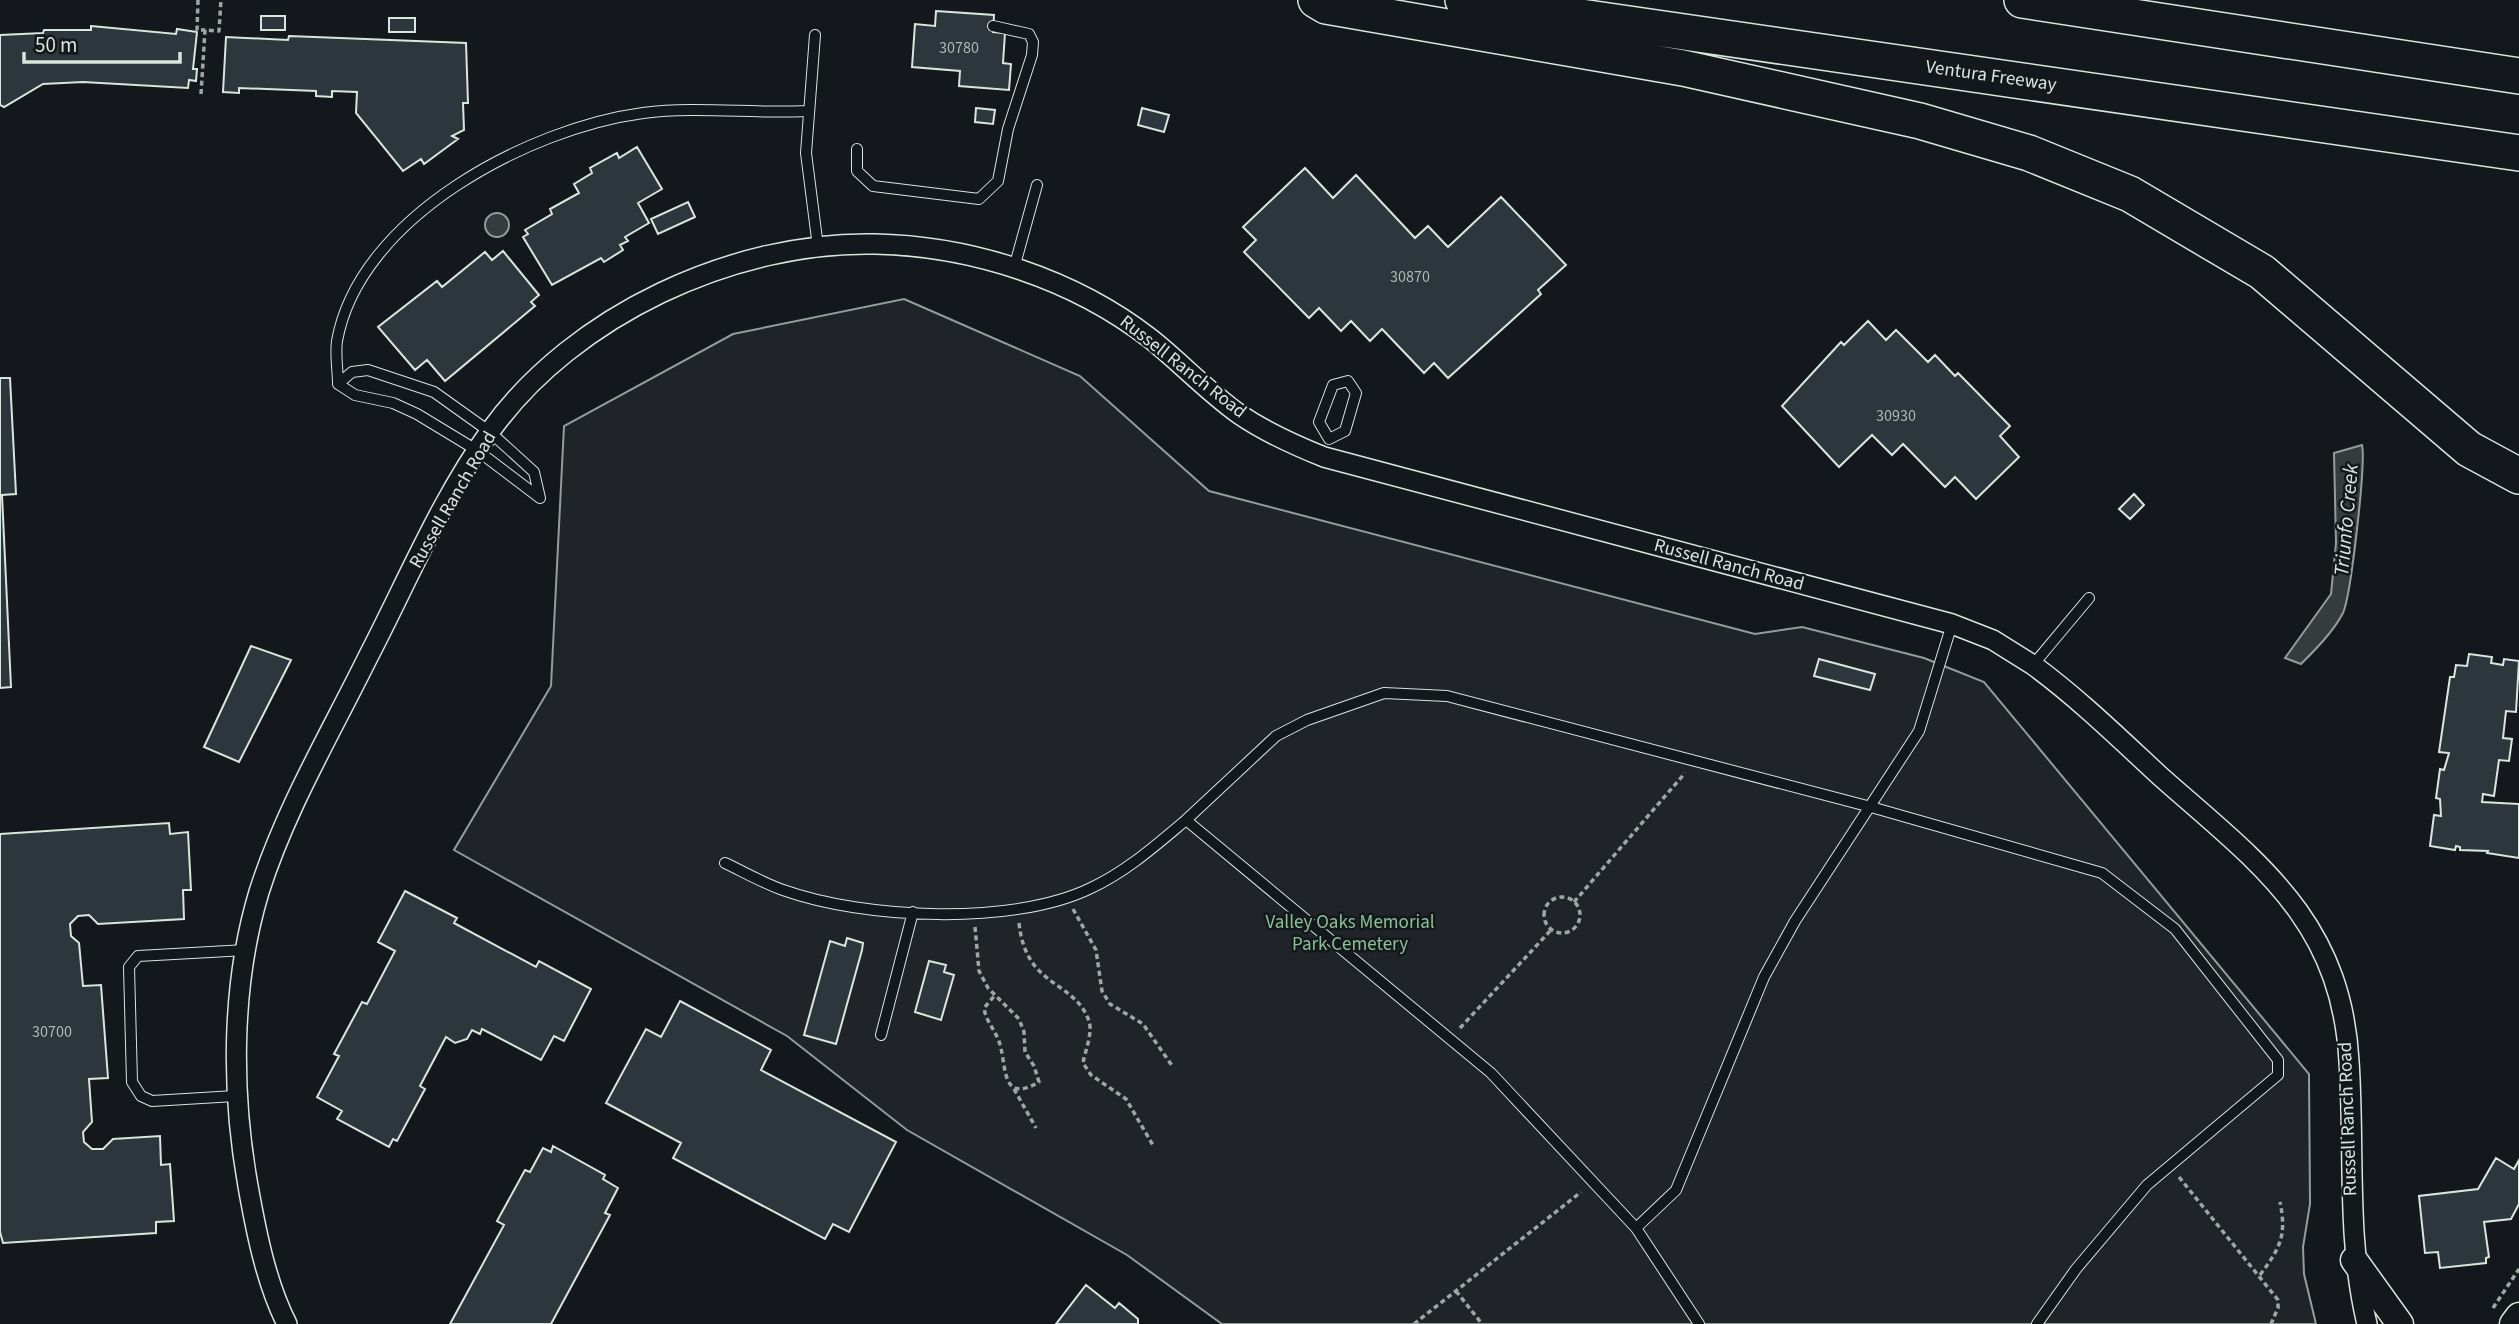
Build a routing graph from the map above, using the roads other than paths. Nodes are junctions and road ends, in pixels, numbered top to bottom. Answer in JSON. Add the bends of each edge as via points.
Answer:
{"nodes":[{"id":1,"x":1316,"y":0,"type":"edge"},
{"id":2,"x":1463,"y":0,"type":"edge"},
{"id":3,"x":2022,"y":0,"type":"edge"},
{"id":4,"x":993,"y":26,"type":"dead end"},
{"id":5,"x":815,"y":35,"type":"dead end"},
{"id":6,"x":2519,"y":76,"type":"edge"},
{"id":7,"x":807,"y":111,"type":"junction"},
{"id":8,"x":857,"y":149,"type":"dead end"},
{"id":9,"x":2519,"y":153,"type":"edge"},
{"id":10,"x":1037,"y":185,"type":"dead end"},
{"id":11,"x":818,"y":247,"type":"junction"},
{"id":12,"x":1014,"y":268,"type":"junction"},
{"id":13,"x":338,"y":384,"type":"junction"},
{"id":14,"x":490,"y":432,"type":"junction"},
{"id":15,"x":1326,"y":448,"type":"junction"},
{"id":16,"x":478,"y":451,"type":"junction"},
{"id":17,"x":2519,"y":475,"type":"edge"},
{"id":18,"x":2089,"y":598,"type":"dead end"},
{"id":19,"x":1952,"y":624,"type":"junction"},
{"id":20,"x":2033,"y":665,"type":"junction"},
{"id":21,"x":1871,"y":807,"type":"junction"},
{"id":22,"x":1186,"y":820,"type":"junction"},
{"id":23,"x":725,"y":863,"type":"dead end"},
{"id":24,"x":913,"y":912,"type":"junction"},
{"id":25,"x":247,"y":950,"type":"junction"},
{"id":26,"x":881,"y":1035,"type":"dead end"},
{"id":27,"x":235,"y":1096,"type":"junction"},
{"id":28,"x":1636,"y":1228,"type":"junction"},
{"id":29,"x":2354,"y":1260,"type":"junction"},
{"id":30,"x":2519,"y":1316,"type":"edge"},
{"id":31,"x":2501,"y":1320,"type":"edge"},
{"id":32,"x":287,"y":1324,"type":"edge"},
{"id":33,"x":1699,"y":1324,"type":"edge"},
{"id":34,"x":2038,"y":1324,"type":"edge"},
{"id":35,"x":2367,"y":1324,"type":"edge"},
{"id":36,"x":2400,"y":1324,"type":"edge"}],
"edges":[{"from":1,"to":17,"type":"highway","via":[[1326,6],[1683,68],[1920,121],[2029,153],[2130,194],[2262,272],[2469,449]]},
{"from":2,"to":9,"type":"highway","name":"Ventura Freeway"},
{"from":3,"to":6,"type":"highway"},
{"from":4,"to":8,"type":"lane","via":[[1029,34],[1032,55],[1008,130],[998,181],[979,199],[873,186],[857,171]]},
{"from":5,"to":7,"type":"lane"},
{"from":7,"to":11,"type":"lane","via":[[806,153]]},
{"from":7,"to":13,"type":"lane","via":[[702,108],[641,113],[548,137],[467,180],[417,214],[365,274],[337,342]]},
{"from":10,"to":12,"type":"lane"},
{"from":11,"to":12,"type":"street","name":"Russell Ranch Road","via":[[875,244],[922,248]]},
{"from":11,"to":14,"type":"street","name":"Russell Ranch Road","via":[[722,269],[627,310],[537,380]]},
{"from":12,"to":15,"type":"street","name":"Russell Ranch Road","via":[[1111,310],[1238,413],[1281,439]]},
{"from":13,"to":14,"type":"lane","via":[[352,372],[368,370],[412,383]]},
{"from":13,"to":16,"type":"lane","via":[[355,395],[393,402]]},
{"from":14,"to":16,"type":"street","name":"Russell Ranch Road"},
{"from":14,"to":16,"type":"lane","via":[[534,472],[540,498]]},
{"from":15,"to":15,"type":"lane","via":[[1320,422],[1333,385],[1349,379],[1356,393],[1345,430]]},
{"from":15,"to":19,"type":"street","name":"Russell Ranch Road"},
{"from":16,"to":25,"type":"street","name":"Russell Ranch Road","via":[[285,822],[258,894]]},
{"from":18,"to":20,"type":"lane"},
{"from":19,"to":20,"type":"street","name":"Russell Ranch Road","via":[[1993,640]]},
{"from":19,"to":21,"type":"lane","via":[[1919,731]]},
{"from":20,"to":29,"type":"street","name":"Russell Ranch Road","via":[[2260,864],[2302,913],[2336,991],[2349,1059]]},
{"from":21,"to":22,"type":"lane","via":[[1447,696],[1384,693],[1342,705],[1276,736]]},
{"from":21,"to":28,"type":"lane","via":[[1795,920],[1764,977],[1676,1190]]},
{"from":21,"to":34,"type":"lane","via":[[2102,873],[2175,929],[2278,1060],[2278,1075],[2147,1185],[2076,1269]]},
{"from":22,"to":24,"type":"lane","via":[[1130,867],[1068,898],[974,914]]},
{"from":22,"to":28,"type":"lane","via":[[1491,1073]]},
{"from":23,"to":24,"type":"lane","via":[[784,890],[861,907]]},
{"from":24,"to":26,"type":"lane"},
{"from":25,"to":27,"type":"street","name":"Russell Ranch Road"},
{"from":25,"to":27,"type":"lane","via":[[138,956],[129,967],[132,1082],[141,1096],[152,1101]]},
{"from":27,"to":32,"type":"street","name":"Russell Ranch Road","via":[[255,1226]]},
{"from":28,"to":33,"type":"lane"},
{"from":29,"to":35,"type":"street","name":"Russell Ranch Road"},
{"from":29,"to":36,"type":"main road"},
{"from":30,"to":31,"type":"main road"}]}
